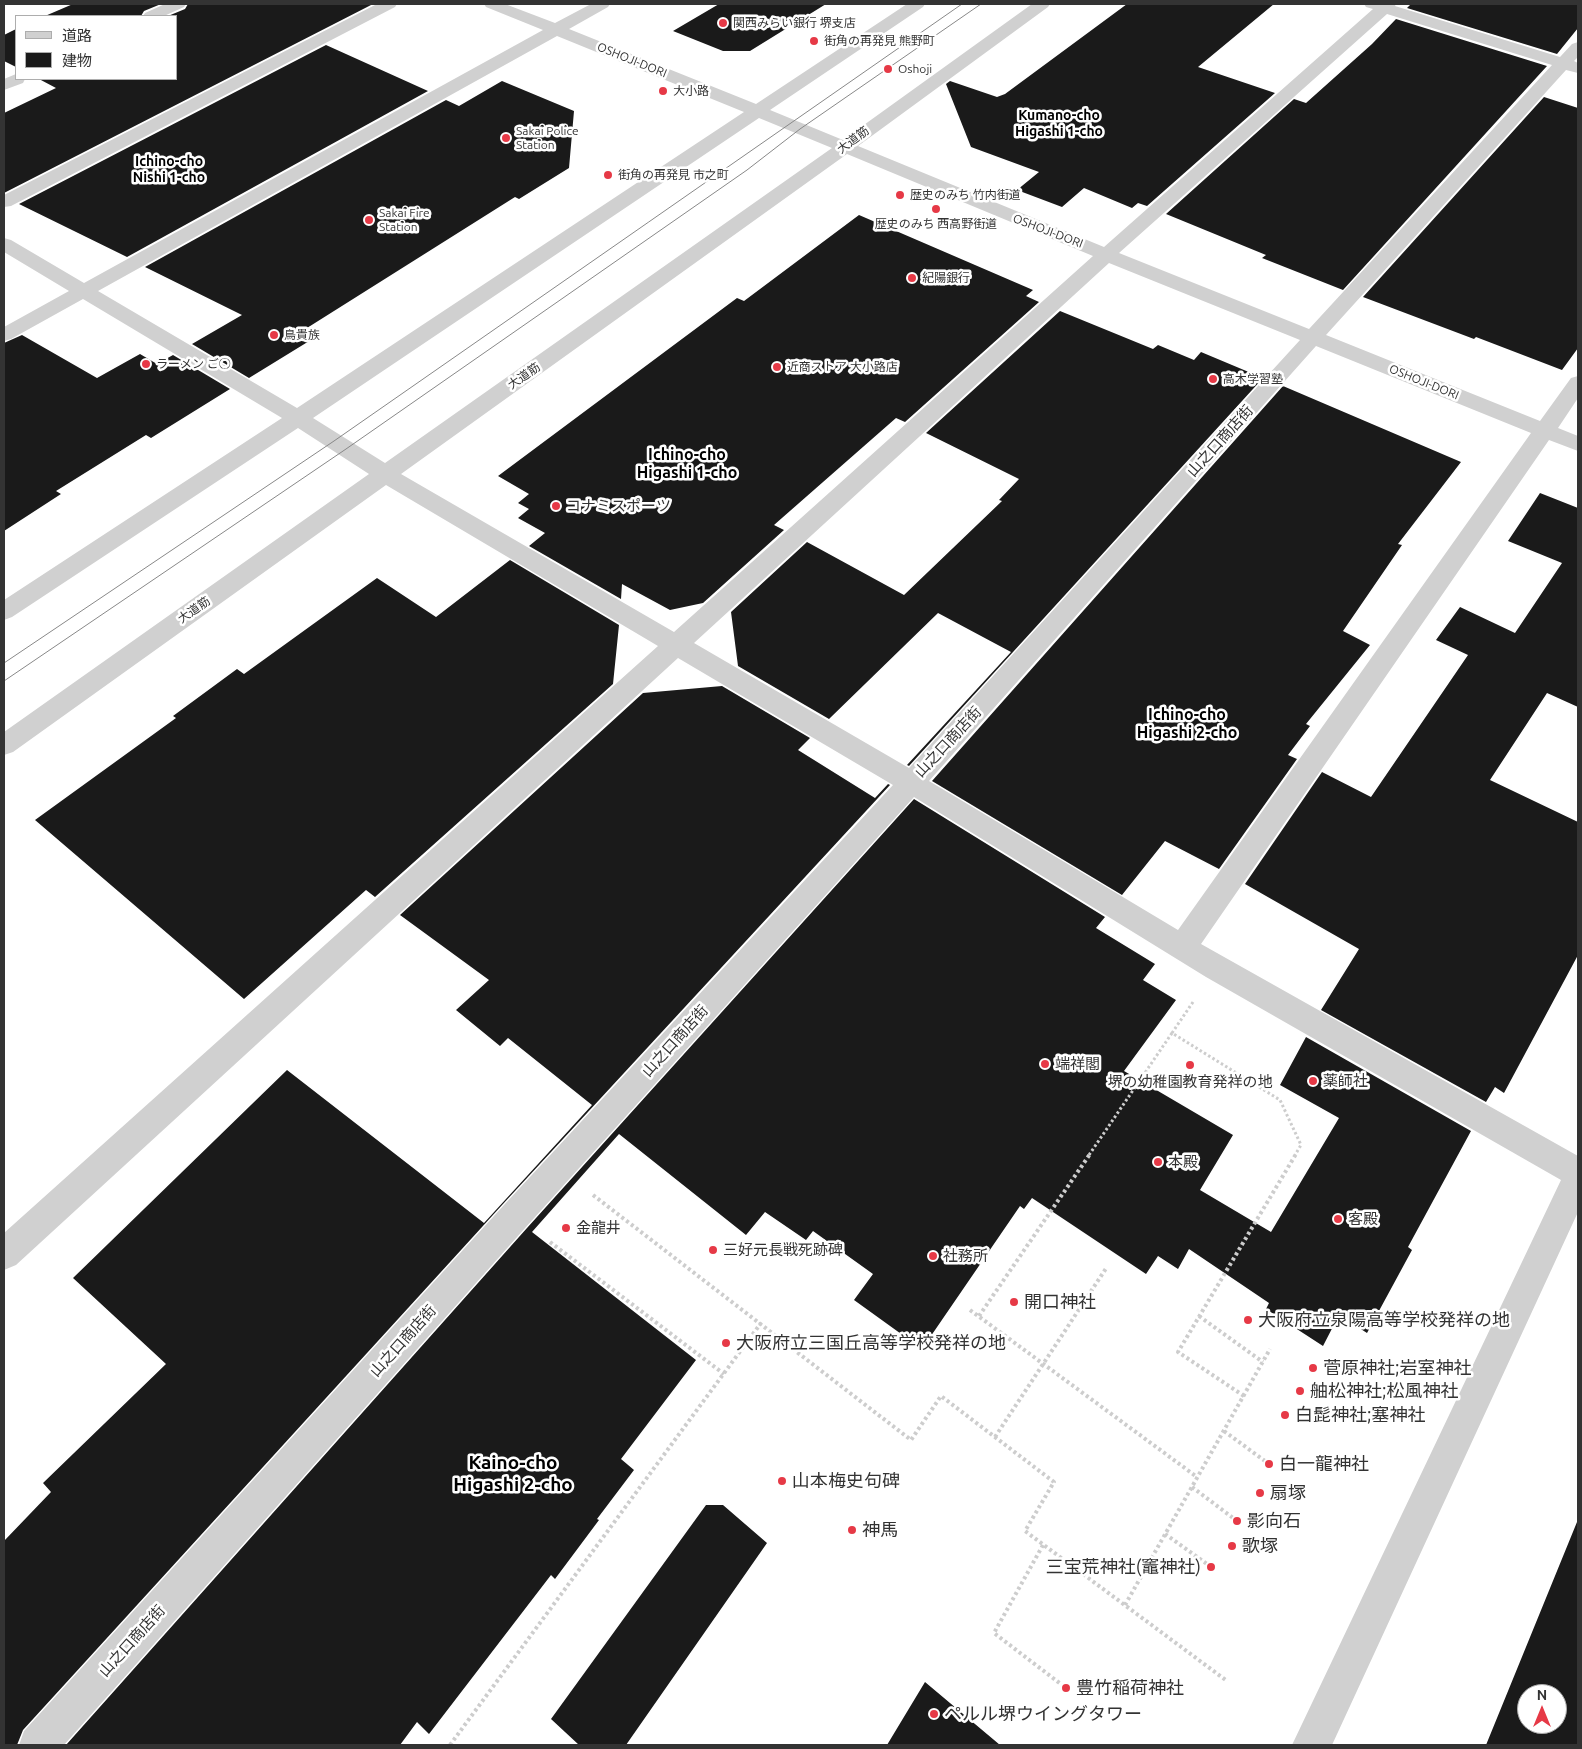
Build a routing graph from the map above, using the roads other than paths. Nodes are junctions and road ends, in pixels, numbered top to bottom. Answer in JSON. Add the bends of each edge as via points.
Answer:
{"nodes":[{"id":1,"x":178,"y":4,"type":"edge"},
{"id":2,"x":389,"y":4,"type":"edge"},
{"id":3,"x":492,"y":4,"type":"edge"},
{"id":4,"x":602,"y":4,"type":"edge"},
{"id":5,"x":917,"y":4,"type":"edge"},
{"id":6,"x":1042,"y":4,"type":"edge"},
{"id":7,"x":1381,"y":5,"type":"edge"},
{"id":8,"x":153,"y":15,"type":"edge"},
{"id":9,"x":555,"y":30,"type":"junction"},
{"id":10,"x":1578,"y":47,"type":"edge"},
{"id":11,"x":1571,"y":66,"type":"edge"},
{"id":12,"x":758,"y":111,"type":"junction"},
{"id":13,"x":844,"y":148,"type":"junction"},
{"id":14,"x":4,"y":202,"type":"edge"},
{"id":15,"x":4,"y":244,"type":"edge"},
{"id":16,"x":1106,"y":254,"type":"junction"},
{"id":17,"x":84,"y":290,"type":"junction"},
{"id":18,"x":4,"y":335,"type":"edge"},
{"id":19,"x":1313,"y":337,"type":"junction"},
{"id":20,"x":1578,"y":383,"type":"edge"},
{"id":21,"x":298,"y":418,"type":"junction"},
{"id":22,"x":1545,"y":430,"type":"junction"},
{"id":23,"x":1578,"y":444,"type":"edge"},
{"id":24,"x":385,"y":474,"type":"junction"},
{"id":25,"x":4,"y":611,"type":"edge"},
{"id":26,"x":676,"y":645,"type":"junction"},
{"id":27,"x":4,"y":745,"type":"edge"},
{"id":28,"x":910,"y":782,"type":"junction"},
{"id":29,"x":1182,"y":948,"type":"junction"},
{"id":30,"x":1578,"y":1173,"type":"edge"},
{"id":31,"x":1578,"y":1178,"type":"edge"},
{"id":32,"x":4,"y":1254,"type":"edge"},
{"id":33,"x":38,"y":1745,"type":"edge"},
{"id":34,"x":1312,"y":1745,"type":"edge"}],
"edges":[{"from":1,"to":8,"type":"street"},
{"from":2,"to":14,"type":"street"},
{"from":3,"to":9,"type":"street","name":"OSHOJI-DORI"},
{"from":4,"to":9,"type":"street"},
{"from":5,"to":12,"type":"street"},
{"from":6,"to":13,"type":"street","name":"大道筋"},
{"from":7,"to":11,"type":"street"},
{"from":7,"to":16,"type":"street"},
{"from":9,"to":12,"type":"street","name":"OSHOJI-DORI"},
{"from":9,"to":17,"type":"street"},
{"from":10,"to":11,"type":"street","name":"山之口商店街"},
{"from":11,"to":19,"type":"street","name":"山之口商店街"},
{"from":12,"to":13,"type":"street","name":"OSHOJI-DORI"},
{"from":12,"to":21,"type":"street"},
{"from":13,"to":16,"type":"street","name":"OSHOJI-DORI"},
{"from":13,"to":24,"type":"street","name":"大道筋"},
{"from":15,"to":17,"type":"street"},
{"from":16,"to":19,"type":"street","name":"OSHOJI-DORI"},
{"from":16,"to":26,"type":"street"},
{"from":17,"to":18,"type":"street"},
{"from":17,"to":21,"type":"street"},
{"from":19,"to":22,"type":"street","name":"OSHOJI-DORI"},
{"from":19,"to":28,"type":"street","name":"山之口商店街","via":[[938,755]]},
{"from":20,"to":22,"type":"street"},
{"from":21,"to":24,"type":"street"},
{"from":21,"to":25,"type":"street"},
{"from":22,"to":23,"type":"street","name":"OSHOJI-DORI"},
{"from":22,"to":29,"type":"street"},
{"from":24,"to":26,"type":"street"},
{"from":24,"to":27,"type":"street","name":"大道筋"},
{"from":26,"to":28,"type":"street"},
{"from":26,"to":32,"type":"street"},
{"from":28,"to":29,"type":"street"},
{"from":28,"to":33,"type":"street","name":"山之口商店街"},
{"from":29,"to":30,"type":"street"},
{"from":31,"to":34,"type":"street"}]}
